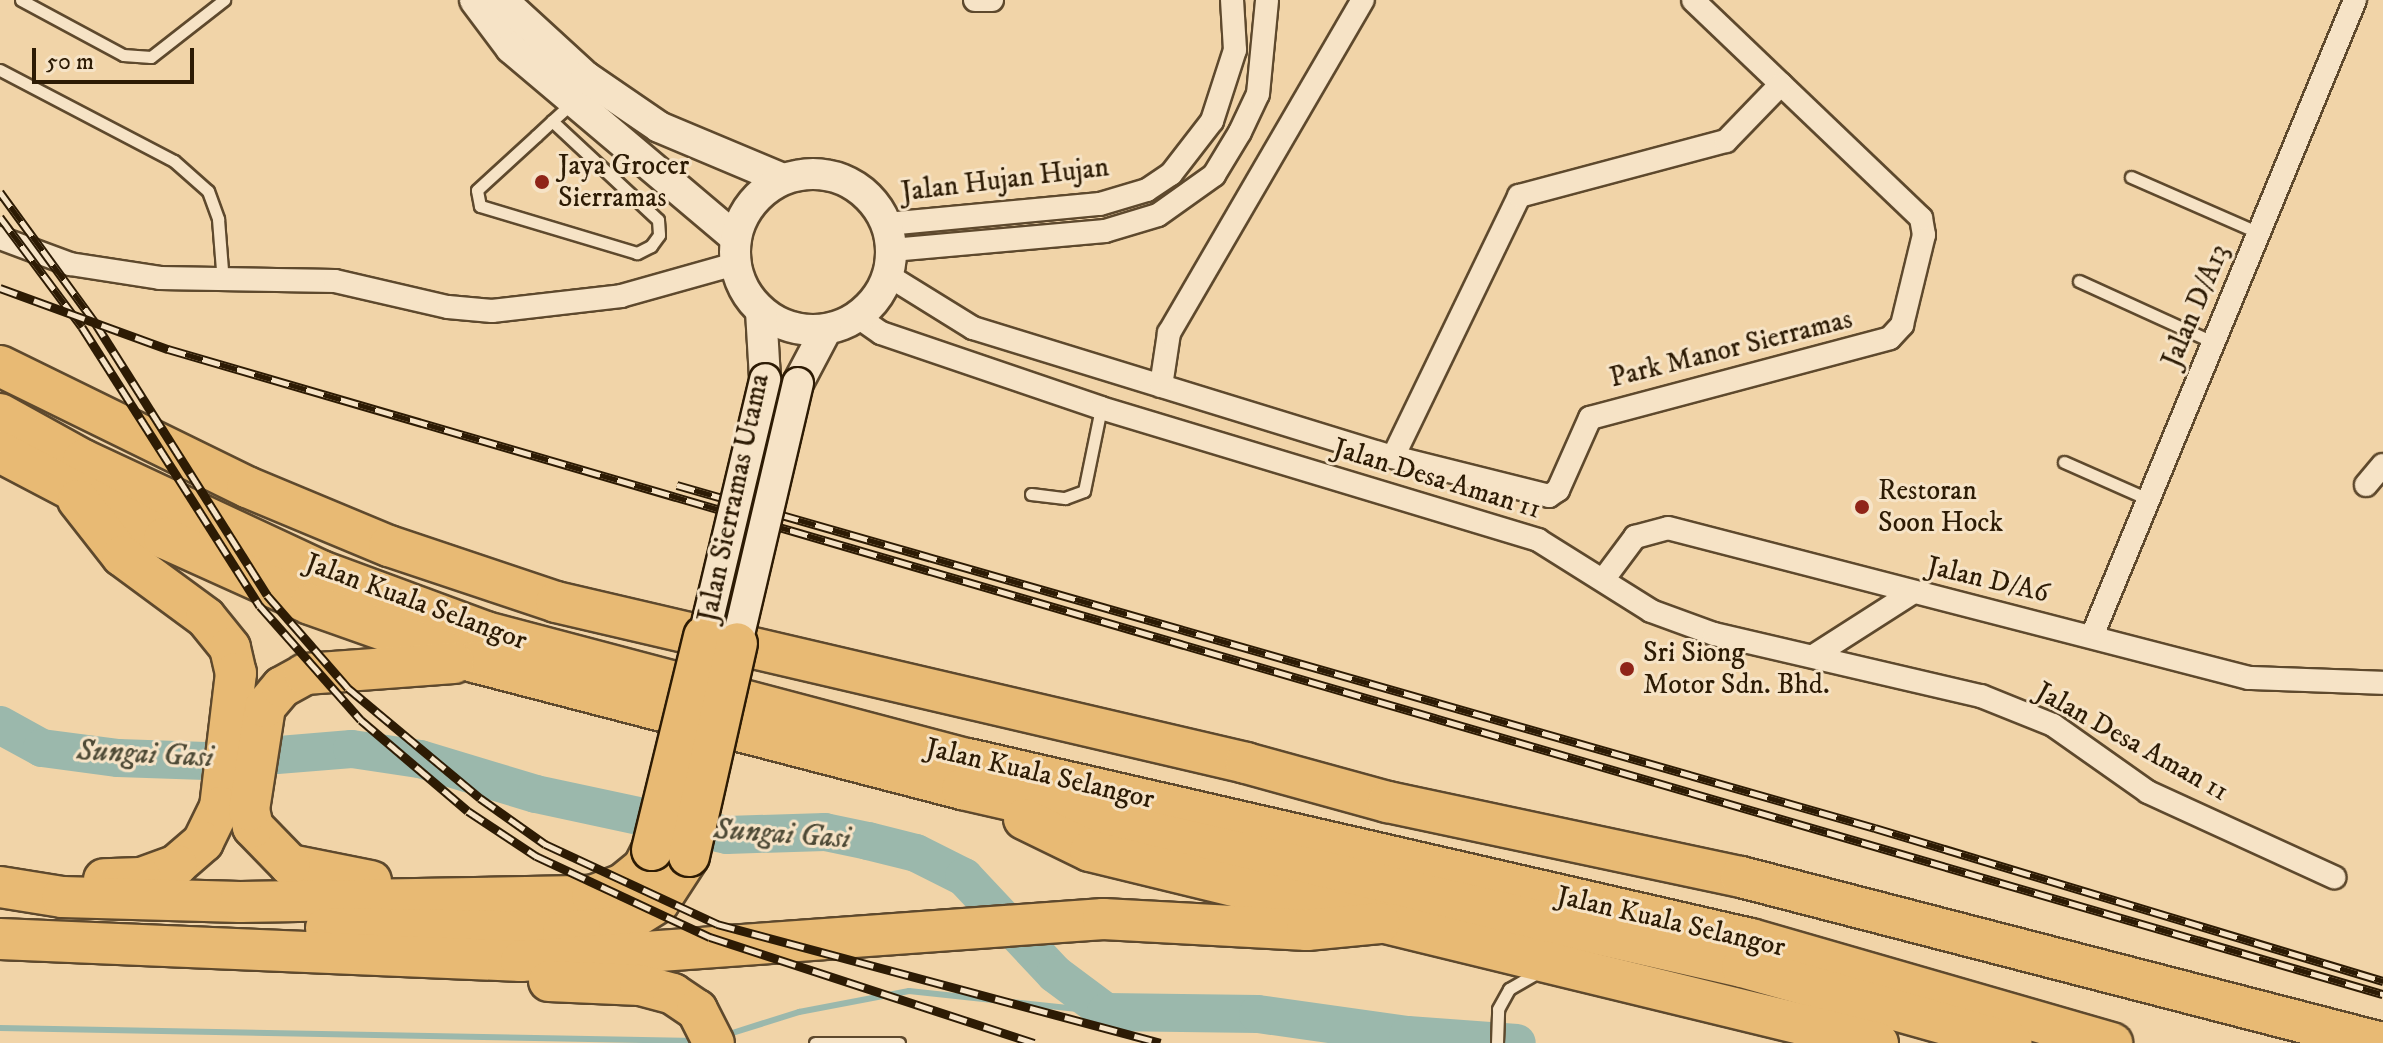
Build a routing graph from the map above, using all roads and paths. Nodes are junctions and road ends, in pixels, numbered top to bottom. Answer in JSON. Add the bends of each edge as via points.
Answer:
{"nodes":[{"id":1,"x":21,"y":0,"type":"edge"},
{"id":2,"x":224,"y":0,"type":"edge"},
{"id":3,"x":475,"y":0,"type":"edge"},
{"id":4,"x":502,"y":0,"type":"edge"},
{"id":5,"x":975,"y":0,"type":"edge"},
{"id":6,"x":992,"y":0,"type":"edge"},
{"id":7,"x":1232,"y":0,"type":"edge"},
{"id":8,"x":1267,"y":0,"type":"edge"},
{"id":9,"x":1363,"y":0,"type":"edge"},
{"id":10,"x":1693,"y":0,"type":"edge"},
{"id":11,"x":2355,"y":0,"type":"edge"},
{"id":12,"x":0,"y":70,"type":"edge"},
{"id":13,"x":1781,"y":84,"type":"junction"},
{"id":14,"x":563,"y":111,"type":"junction"},
{"id":15,"x":2131,"y":177,"type":"dead end"},
{"id":16,"x":783,"y":179,"type":"junction"},
{"id":17,"x":2259,"y":233,"type":"junction"},
{"id":18,"x":0,"y":238,"type":"edge"},
{"id":19,"x":889,"y":250,"type":"junction"},
{"id":20,"x":735,"y":251,"type":"junction"},
{"id":21,"x":2079,"y":281,"type":"dead end"},
{"id":22,"x":223,"y":282,"type":"junction"},
{"id":23,"x":761,"y":311,"type":"junction"},
{"id":24,"x":858,"y":317,"type":"junction"},
{"id":25,"x":826,"y":330,"type":"junction"},
{"id":26,"x":2213,"y":342,"type":"junction"},
{"id":27,"x":0,"y":366,"type":"edge"},
{"id":28,"x":1161,"y":386,"type":"junction"},
{"id":29,"x":1101,"y":408,"type":"junction"},
{"id":30,"x":0,"y":414,"type":"edge"},
{"id":31,"x":0,"y":452,"type":"edge"},
{"id":32,"x":1393,"y":457,"type":"junction"},
{"id":33,"x":2064,"y":462,"type":"dead end"},
{"id":34,"x":2383,"y":465,"type":"edge"},
{"id":35,"x":2366,"y":485,"type":"dead end"},
{"id":36,"x":69,"y":489,"type":"junction"},
{"id":37,"x":1031,"y":494,"type":"dead end"},
{"id":38,"x":2148,"y":499,"type":"junction"},
{"id":39,"x":1603,"y":580,"type":"junction"},
{"id":40,"x":1912,"y":593,"type":"junction"},
{"id":41,"x":2092,"y":636,"type":"junction"},
{"id":42,"x":720,"y":640,"type":"junction"},
{"id":43,"x":1815,"y":655,"type":"junction"},
{"id":44,"x":474,"y":662,"type":"junction"},
{"id":45,"x":2383,"y":683,"type":"edge"},
{"id":46,"x":251,"y":704,"type":"junction"},
{"id":47,"x":962,"y":789,"type":"junction"},
{"id":48,"x":234,"y":808,"type":"junction"},
{"id":49,"x":670,"y":853,"type":"junction"},
{"id":50,"x":2334,"y":877,"type":"dead end"},
{"id":51,"x":0,"y":884,"type":"edge"},
{"id":52,"x":477,"y":896,"type":"junction"},
{"id":53,"x":0,"y":922,"type":"edge"},
{"id":54,"x":1380,"y":923,"type":"junction"},
{"id":55,"x":0,"y":939,"type":"edge"},
{"id":56,"x":1751,"y":939,"type":"junction"},
{"id":57,"x":357,"y":956,"type":"junction"},
{"id":58,"x":1574,"y":969,"type":"junction"},
{"id":59,"x":706,"y":1027,"type":"edge"},
{"id":60,"x":815,"y":1043,"type":"edge"},
{"id":61,"x":899,"y":1043,"type":"edge"},
{"id":62,"x":1497,"y":1043,"type":"edge"},
{"id":63,"x":1878,"y":1043,"type":"edge"},
{"id":64,"x":2012,"y":1043,"type":"edge"},
{"id":65,"x":2112,"y":1043,"type":"edge"},
{"id":66,"x":2296,"y":1043,"type":"edge"},
{"id":67,"x":2382,"y":1043,"type":"edge"}],
"edges":[{"from":1,"to":2,"type":"lane","via":[[123,55],[151,57]]},
{"from":3,"to":14,"type":"street"},
{"from":4,"to":16,"type":"street","via":[[586,77],[659,127],[722,158]]},
{"from":5,"to":6,"type":"street"},
{"from":7,"to":19,"type":"street","name":"Jalan Hujan Hujan","via":[[1235,50],[1212,121],[1171,174],[1147,190],[1100,204]]},
{"from":8,"to":19,"type":"street","name":"Jalan Hujan Hujan","via":[[1258,94],[1214,175],[1169,208],[1105,231]]},
{"from":9,"to":28,"type":"street","via":[[1169,333]]},
{"from":10,"to":13,"type":"street","name":"Park Manor Sierramas"},
{"from":11,"to":17,"type":"street","name":"Jalan D/A13"},
{"from":12,"to":22,"type":"lane","via":[[174,161],[208,191],[218,219]]},
{"from":13,"to":32,"type":"street","via":[[1726,141],[1519,196]]},
{"from":13,"to":32,"type":"street","name":"Park Manor Sierramas","via":[[1921,218],[1924,235],[1897,333],[1590,418],[1558,490],[1549,496]]},
{"from":14,"to":14,"type":"lane","via":[[658,220],[659,235],[651,246],[637,253],[480,206],[477,190]]},
{"from":14,"to":20,"type":"street"},
{"from":15,"to":17,"type":"lane"},
{"from":16,"to":19,"type":"street","via":[[833,176],[856,186]]},
{"from":16,"to":20,"type":"street","via":[[744,213]]},
{"from":17,"to":26,"type":"street","name":"Jalan D/A13"},
{"from":18,"to":22,"type":"street","via":[[70,264]]},
{"from":19,"to":24,"type":"street","via":[[877,299]]},
{"from":19,"to":28,"type":"street","name":"Park Manor Sierramas","via":[[973,328]]},
{"from":20,"to":22,"type":"street","via":[[621,296],[492,311],[448,307],[335,281]]},
{"from":20,"to":23,"type":"street","via":[[744,290]]},
{"from":21,"to":26,"type":"lane"},
{"from":23,"to":25,"type":"street","via":[[780,324]]},
{"from":23,"to":42,"type":"street","name":"Jalan Sierramas Utama","bridge":true,"via":[[765,379]]},
{"from":24,"to":25,"type":"street"},
{"from":24,"to":29,"type":"street","name":"Jalan Desa Aman 11","via":[[881,333]]},
{"from":25,"to":42,"type":"street","name":"Jalan Sierramas Utama","bridge":true,"via":[[798,383]]},
{"from":26,"to":38,"type":"street","name":"Jalan D/A13"},
{"from":27,"to":42,"type":"highway","via":[[247,487],[389,546],[556,602]]},
{"from":28,"to":32,"type":"street","name":"Park Manor Sierramas"},
{"from":29,"to":37,"type":"lane","via":[[1084,491],[1065,498]]},
{"from":29,"to":39,"type":"street","name":"Jalan Desa Aman 11","via":[[1538,540]]},
{"from":30,"to":56,"type":"highway","name":"Jalan Kuala Selangor","via":[[83,460],[307,565],[486,632],[968,759]]},
{"from":31,"to":36,"type":"highway","name":"Jalan Kuala Selangor"},
{"from":33,"to":38,"type":"lane"},
{"from":34,"to":35,"type":"street"},
{"from":36,"to":44,"type":"highway","name":"Jalan Kuala Selangor","via":[[310,604]]},
{"from":36,"to":46,"type":"highway","via":[[122,556],[206,618],[230,648]]},
{"from":38,"to":41,"type":"street","name":"Jalan D/A13"},
{"from":39,"to":40,"type":"street","name":"Jalan D/A6","via":[[1635,537],[1668,528]]},
{"from":39,"to":43,"type":"street","name":"Jalan Desa Aman 11","via":[[1651,611],[1689,625]]},
{"from":40,"to":41,"type":"street","name":"Jalan D/A6"},
{"from":40,"to":43,"type":"street"},
{"from":41,"to":45,"type":"street","name":"Jalan D/A6","via":[[2249,678]]},
{"from":42,"to":49,"type":"highway","bridge":true},
{"from":42,"to":67,"type":"highway","via":[[1246,763],[1388,802],[1741,877]]},
{"from":43,"to":50,"type":"street","name":"Jalan Desa Aman 11","via":[[1981,696],[2053,725],[2148,792]]},
{"from":44,"to":46,"type":"highway","via":[[333,668]]},
{"from":44,"to":47,"type":"highway","name":"Jalan Kuala Selangor"},
{"from":46,"to":48,"type":"highway"},
{"from":47,"to":54,"type":"highway","via":[[1090,851]]},
{"from":47,"to":64,"type":"highway","name":"Jalan Kuala Selangor","via":[[1742,967]]},
{"from":48,"to":51,"type":"highway","via":[[177,865],[141,878]]},
{"from":48,"to":52,"type":"highway","via":[[290,865]]},
{"from":49,"to":52,"type":"highway","via":[[623,884],[592,896]]},
{"from":49,"to":53,"type":"highway","via":[[659,902],[619,927],[563,932]]},
{"from":51,"to":52,"type":"highway","via":[[62,897],[240,902]]},
{"from":54,"to":57,"type":"highway","via":[[1307,930],[1103,919],[521,961]]},
{"from":54,"to":58,"type":"highway"},
{"from":55,"to":57,"type":"highway"},
{"from":56,"to":65,"type":"highway","name":"Jalan Kuala Selangor"},
{"from":56,"to":66,"type":"highway","via":[[1809,924],[1894,933]]},
{"from":57,"to":59,"type":"highway","via":[[437,978],[640,985],[673,994]]},
{"from":58,"to":62,"type":"lane","via":[[1526,976],[1509,989],[1498,1009]]},
{"from":58,"to":63,"type":"highway"},
{"from":60,"to":61,"type":"lane"}]}
